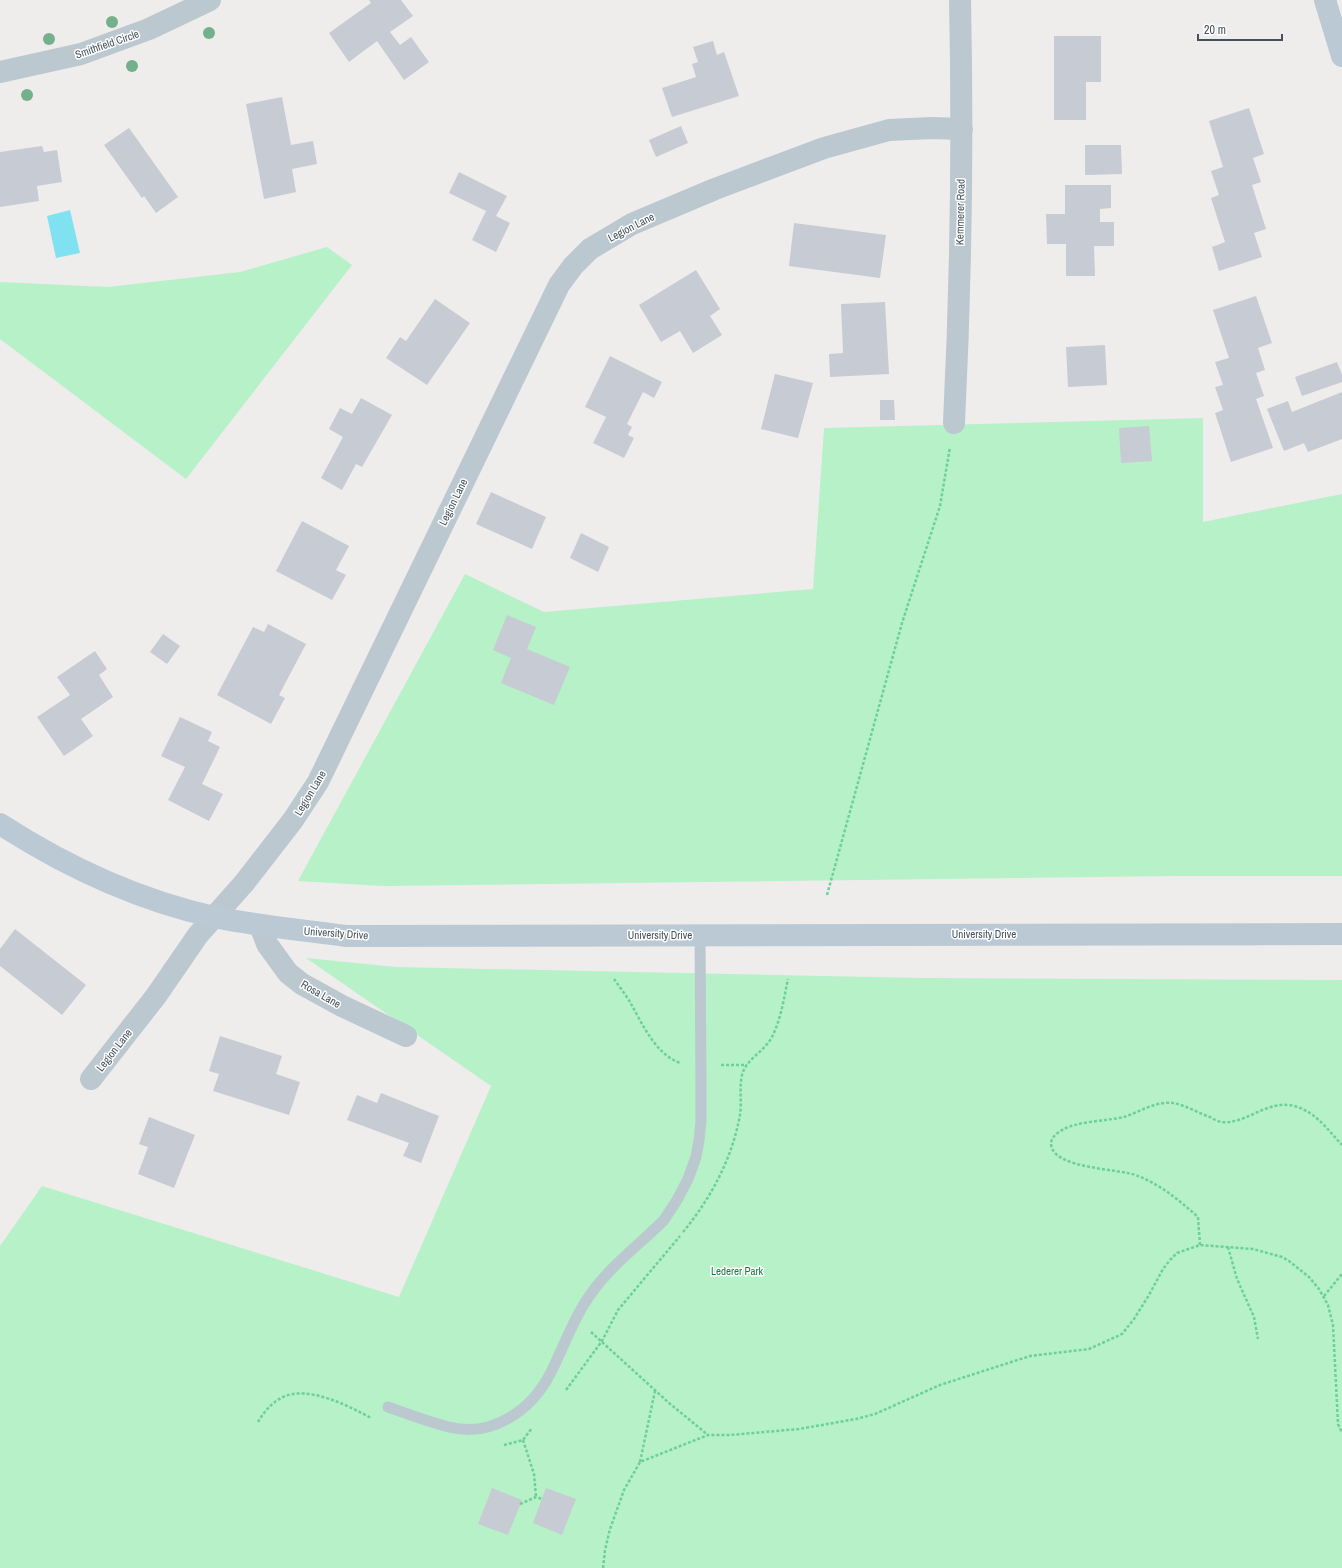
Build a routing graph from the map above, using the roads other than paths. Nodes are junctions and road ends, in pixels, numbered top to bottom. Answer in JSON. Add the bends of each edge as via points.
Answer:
{"nodes":[{"id":1,"x":210,"y":0,"type":"edge"},
{"id":2,"x":960,"y":0,"type":"edge"},
{"id":3,"x":1325,"y":0,"type":"edge"},
{"id":4,"x":1342,"y":56,"type":"edge"},
{"id":5,"x":0,"y":72,"type":"edge"},
{"id":6,"x":962,"y":129,"type":"junction"},
{"id":7,"x":954,"y":423,"type":"road end"},
{"id":8,"x":0,"y":824,"type":"edge"},
{"id":9,"x":214,"y":917,"type":"junction"},
{"id":10,"x":260,"y":925,"type":"junction"},
{"id":11,"x":700,"y":934,"type":"junction"},
{"id":12,"x":1342,"y":934,"type":"edge"},
{"id":13,"x":406,"y":1036,"type":"dead end"},
{"id":14,"x":91,"y":1079,"type":"dead end"},
{"id":15,"x":388,"y":1407,"type":"dead end"}],
"edges":[{"from":1,"to":5,"type":"street","name":"Smithfield Circle","via":[[149,30],[81,54]]},
{"from":2,"to":6,"type":"street","name":"Kemmerer Road"},
{"from":3,"to":4,"type":"main road"},
{"from":6,"to":7,"type":"street","name":"Kemmerer Road"},
{"from":6,"to":9,"type":"street","name":"Legion Lane","via":[[889,130],[824,148],[632,224],[590,249],[573,266],[556,292],[318,782],[293,820]]},
{"from":8,"to":9,"type":"main road","name":"University Drive","via":[[102,879]]},
{"from":9,"to":10,"type":"main road","name":"University Drive"},
{"from":9,"to":14,"type":"street","name":"Legion Lane"},
{"from":10,"to":11,"type":"main road","name":"University Drive","via":[[346,936]]},
{"from":10,"to":13,"type":"street","name":"Rosa Lane","via":[[266,944],[288,973],[302,984]]},
{"from":11,"to":12,"type":"main road","name":"University Drive"},
{"from":11,"to":15,"type":"lane","via":[[700,1127],[696,1156],[688,1179],[664,1220],[606,1275],[587,1299],[574,1320],[550,1374],[519,1413],[486,1428],[473,1430],[449,1427]]}]}
